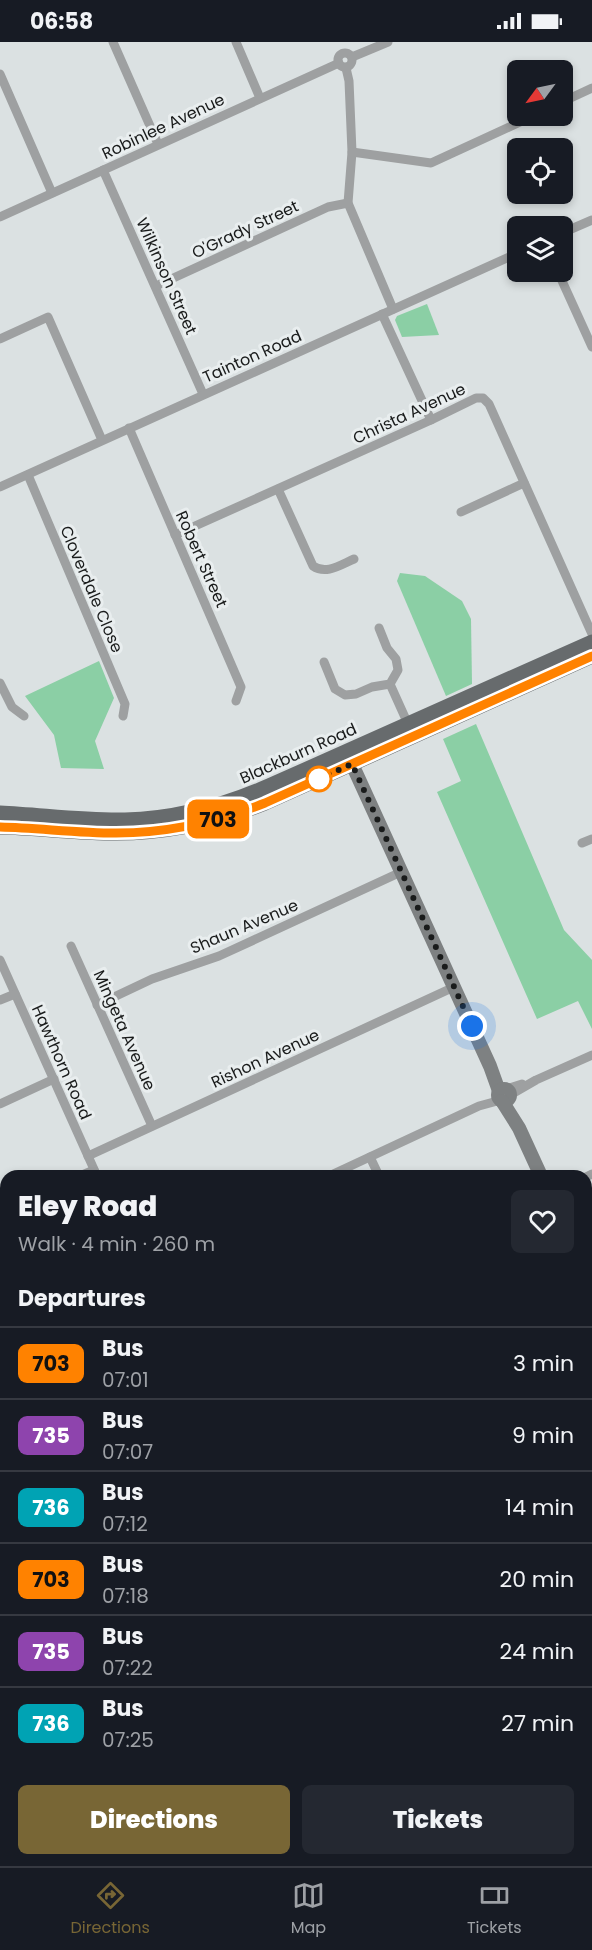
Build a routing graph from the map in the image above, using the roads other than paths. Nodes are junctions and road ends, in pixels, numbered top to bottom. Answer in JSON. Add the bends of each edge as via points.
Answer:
{"nodes":[{"id":1,"x":113,"y":42,"type":"edge"},
{"id":2,"x":236,"y":42,"type":"edge"},
{"id":3,"x":341,"y":42,"type":"edge"},
{"id":4,"x":388,"y":42,"type":"edge"},
{"id":5,"x":342,"y":53,"type":"junction"},
{"id":6,"x":352,"y":57,"type":"junction"},
{"id":7,"x":342,"y":65,"type":"junction"},
{"id":8,"x":0,"y":74,"type":"edge"},
{"id":9,"x":592,"y":88,"type":"edge"},
{"id":10,"x":573,"y":97,"type":"edge"},
{"id":11,"x":260,"y":98,"type":"junction"},
{"id":12,"x":511,"y":126,"type":"edge"},
{"id":13,"x":158,"y":144,"type":"junction"},
{"id":14,"x":352,"y":152,"type":"junction"},
{"id":15,"x":103,"y":170,"type":"junction"},
{"id":16,"x":52,"y":193,"type":"junction"},
{"id":17,"x":348,"y":203,"type":"junction"},
{"id":18,"x":0,"y":217,"type":"edge"},
{"id":19,"x":592,"y":220,"type":"edge"},
{"id":20,"x":573,"y":228,"type":"edge"},
{"id":21,"x":507,"y":259,"type":"edge"},
{"id":22,"x":563,"y":282,"type":"edge"},
{"id":23,"x":156,"y":286,"type":"junction"},
{"id":24,"x":393,"y":309,"type":"junction"},
{"id":25,"x":382,"y":314,"type":"junction"},
{"id":26,"x":0,"y":339,"type":"edge"},
{"id":27,"x":592,"y":347,"type":"edge"},
{"id":28,"x":203,"y":394,"type":"junction"},
{"id":29,"x":430,"y":420,"type":"junction"},
{"id":30,"x":129,"y":428,"type":"junction"},
{"id":31,"x":102,"y":440,"type":"junction"},
{"id":32,"x":28,"y":475,"type":"junction"},
{"id":33,"x":524,"y":483,"type":"junction"},
{"id":34,"x":0,"y":487,"type":"edge"},
{"id":35,"x":278,"y":489,"type":"junction"},
{"id":36,"x":461,"y":512,"type":"dead end"},
{"id":37,"x":175,"y":535,"type":"junction"},
{"id":38,"x":354,"y":559,"type":"dead end"},
{"id":39,"x":379,"y":628,"type":"dead end"},
{"id":40,"x":592,"y":634,"type":"edge"},
{"id":41,"x":592,"y":642,"type":"edge"},
{"id":42,"x":592,"y":656,"type":"edge"},
{"id":43,"x":324,"y":662,"type":"dead end"},
{"id":44,"x":0,"y":683,"type":"edge"},
{"id":45,"x":390,"y":684,"type":"junction"},
{"id":46,"x":236,"y":701,"type":"dead end"},
{"id":47,"x":24,"y":716,"type":"dead end"},
{"id":48,"x":123,"y":716,"type":"dead end"},
{"id":49,"x":408,"y":724,"type":"junction"},
{"id":50,"x":349,"y":758,"type":"junction"},
{"id":51,"x":0,"y":813,"type":"edge"},
{"id":52,"x":0,"y":825,"type":"edge"},
{"id":53,"x":592,"y":839,"type":"edge"},
{"id":54,"x":582,"y":843,"type":"dead end"},
{"id":55,"x":401,"y":872,"type":"junction"},
{"id":56,"x":71,"y":946,"type":"dead end"},
{"id":57,"x":0,"y":960,"type":"edge"},
{"id":58,"x":454,"y":987,"type":"junction"},
{"id":59,"x":15,"y":994,"type":"junction"},
{"id":60,"x":0,"y":1000,"type":"edge"},
{"id":61,"x":97,"y":1005,"type":"junction"},
{"id":62,"x":592,"y":1055,"type":"edge"},
{"id":63,"x":54,"y":1079,"type":"junction"},
{"id":64,"x":504,"y":1094,"type":"junction"},
{"id":65,"x":0,"y":1104,"type":"edge"},
{"id":66,"x":152,"y":1126,"type":"junction"},
{"id":67,"x":87,"y":1155,"type":"junction"},
{"id":68,"x":370,"y":1157,"type":"junction"},
{"id":69,"x":94,"y":1170,"type":"edge"},
{"id":70,"x":342,"y":1170,"type":"edge"},
{"id":71,"x":376,"y":1170,"type":"edge"},
{"id":72,"x":538,"y":1170,"type":"edge"}],
"edges":[{"from":1,"to":13,"type":"street"},
{"from":2,"to":11,"type":"street"},
{"from":3,"to":5,"type":"street"},
{"from":4,"to":6,"type":"street"},
{"from":5,"to":6,"type":"street"},
{"from":5,"to":7,"type":"street","via":[[338,60]]},
{"from":6,"to":7,"type":"street","via":[[353,62]]},
{"from":7,"to":11,"type":"street","name":"Robinlee Avenue"},
{"from":7,"to":14,"type":"street","via":[[349,81]]},
{"from":8,"to":16,"type":"street"},
{"from":9,"to":10,"type":"street"},
{"from":11,"to":13,"type":"street","name":"Robinlee Avenue"},
{"from":12,"to":14,"type":"street","via":[[431,163]]},
{"from":13,"to":15,"type":"street","name":"Robinlee Avenue"},
{"from":14,"to":17,"type":"street"},
{"from":15,"to":16,"type":"street","name":"Robinlee Avenue"},
{"from":15,"to":23,"type":"street","name":"Wilkinson Street"},
{"from":16,"to":18,"type":"street","name":"Robinlee Avenue"},
{"from":17,"to":23,"type":"street","name":"O'Grady Street","via":[[328,207]]},
{"from":17,"to":24,"type":"street"},
{"from":19,"to":20,"type":"street"},
{"from":21,"to":24,"type":"street","name":"Tainton Road"},
{"from":22,"to":27,"type":"street"},
{"from":23,"to":28,"type":"street","name":"Wilkinson Street"},
{"from":24,"to":25,"type":"street","name":"Tainton Road"},
{"from":25,"to":28,"type":"street","name":"Tainton Road"},
{"from":25,"to":29,"type":"street"},
{"from":26,"to":31,"type":"street","via":[[48,317]]},
{"from":28,"to":30,"type":"street","name":"Tainton Road"},
{"from":29,"to":33,"type":"street","name":"Christa Avenue","via":[[483,398]]},
{"from":29,"to":35,"type":"street","name":"Christa Avenue"},
{"from":30,"to":31,"type":"street","name":"Tainton Road"},
{"from":30,"to":37,"type":"street","name":"Robert Street"},
{"from":31,"to":32,"type":"street","name":"Tainton Road"},
{"from":32,"to":34,"type":"street","name":"Tainton Road"},
{"from":32,"to":48,"type":"street","name":"Cloverdale Close","via":[[125,704]]},
{"from":33,"to":36,"type":"street"},
{"from":33,"to":40,"type":"street","name":"Christa Avenue"},
{"from":35,"to":37,"type":"street","name":"Christa Avenue"},
{"from":35,"to":38,"type":"street","via":[[312,566],[331,570]]},
{"from":37,"to":46,"type":"street","name":"Robert Street","via":[[242,687]]},
{"from":39,"to":45,"type":"street","via":[[396,659],[398,670]]},
{"from":41,"to":49,"type":"main road","name":"Blackburn Road"},
{"from":42,"to":50,"type":"main road","name":"Blackburn Road"},
{"from":43,"to":45,"type":"street","via":[[335,689],[345,695]]},
{"from":44,"to":47,"type":"street","via":[[12,707]]},
{"from":45,"to":49,"type":"street"},
{"from":49,"to":50,"type":"main road","name":"Blackburn Road"},
{"from":50,"to":51,"type":"main road","name":"Blackburn Road","via":[[220,805],[182,814],[124,820]]},
{"from":50,"to":52,"type":"main road","name":"Blackburn Road","via":[[242,812],[194,825],[118,833]]},
{"from":50,"to":55,"type":"main road"},
{"from":53,"to":54,"type":"street"},
{"from":55,"to":58,"type":"main road"},
{"from":55,"to":61,"type":"street","name":"Shaun Avenue","via":[[219,956],[152,979]]},
{"from":56,"to":61,"type":"street","name":"Mingeta Avenue"},
{"from":57,"to":59,"type":"street","name":"Hawthorn Road"},
{"from":58,"to":64,"type":"main road"},
{"from":58,"to":66,"type":"street","name":"Rishon Avenue"},
{"from":59,"to":60,"type":"street"},
{"from":59,"to":63,"type":"street","name":"Hawthorn Road"},
{"from":61,"to":66,"type":"street","name":"Mingeta Avenue"},
{"from":62,"to":64,"type":"street"},
{"from":63,"to":65,"type":"street"},
{"from":63,"to":67,"type":"street","name":"Hawthorn Road"},
{"from":64,"to":68,"type":"street"},
{"from":64,"to":72,"type":"main road"},
{"from":66,"to":67,"type":"street","name":"Rishon Avenue"},
{"from":67,"to":69,"type":"street","name":"Hawthorn Road"},
{"from":68,"to":70,"type":"street"},
{"from":68,"to":71,"type":"street"}]}
